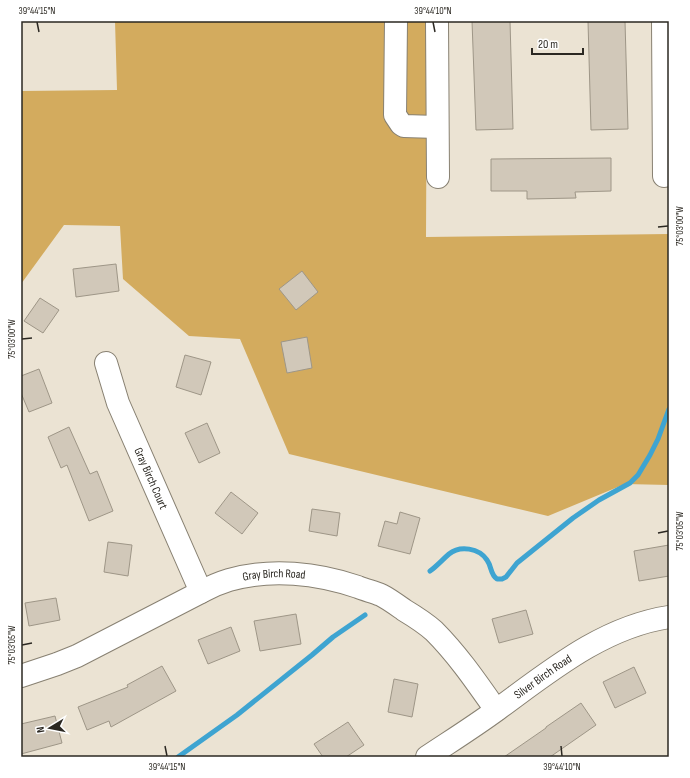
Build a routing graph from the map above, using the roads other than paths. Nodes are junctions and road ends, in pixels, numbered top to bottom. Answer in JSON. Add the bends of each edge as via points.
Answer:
{"nodes":[{"id":1,"x":396,"y":21,"type":"edge"},
{"id":2,"x":436,"y":21,"type":"edge"},
{"id":3,"x":663,"y":21,"type":"edge"},
{"id":4,"x":437,"y":127,"type":"junction"},
{"id":5,"x":664,"y":176,"type":"dead end"},
{"id":6,"x":438,"y":177,"type":"dead end"},
{"id":7,"x":106,"y":363,"type":"dead end"},
{"id":8,"x":201,"y":592,"type":"junction"},
{"id":9,"x":669,"y":617,"type":"edge"},
{"id":10,"x":21,"y":676,"type":"edge"},
{"id":11,"x":496,"y":710,"type":"junction"},
{"id":12,"x":427,"y":757,"type":"edge"}],
"edges":[{"from":1,"to":4,"type":"street","via":[[395,115],[404,126]]},
{"from":2,"to":4,"type":"street"},
{"from":3,"to":5,"type":"street"},
{"from":4,"to":6,"type":"street"},
{"from":7,"to":8,"type":"street","name":"Gray Birch Court","via":[[118,403]]},
{"from":8,"to":10,"type":"street","name":"Gray Birch Road","via":[[77,656]]},
{"from":8,"to":11,"type":"street","name":"Gray Birch Road","via":[[229,580],[269,573],[288,573],[330,579],[380,595],[433,630],[464,665]]},
{"from":9,"to":11,"type":"street","name":"Silver Birch Road","via":[[641,623],[604,638],[563,662]]},
{"from":11,"to":12,"type":"street","name":"Silver Birch Road"}]}
